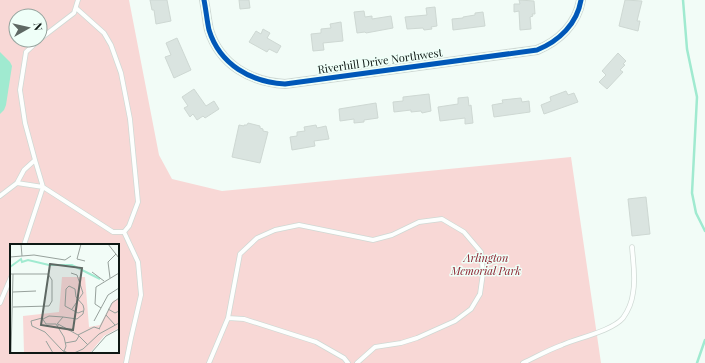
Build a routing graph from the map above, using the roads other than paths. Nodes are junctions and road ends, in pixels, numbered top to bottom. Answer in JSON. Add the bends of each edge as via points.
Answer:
{"nodes":[{"id":1,"x":78,"y":0,"type":"edge"},
{"id":2,"x":204,"y":0,"type":"edge"},
{"id":3,"x":581,"y":0,"type":"edge"},
{"id":4,"x":76,"y":8,"type":"junction"},
{"id":5,"x":48,"y":33,"type":"edge"},
{"id":6,"x":30,"y":48,"type":"edge"},
{"id":7,"x":35,"y":160,"type":"junction"},
{"id":8,"x":17,"y":183,"type":"junction"},
{"id":9,"x":43,"y":187,"type":"junction"},
{"id":10,"x":0,"y":196,"type":"edge"},
{"id":11,"x":124,"y":232,"type":"junction"},
{"id":12,"x":24,"y":244,"type":"edge"},
{"id":13,"x":632,"y":247,"type":"dead end"},
{"id":14,"x":10,"y":279,"type":"edge"},
{"id":15,"x":0,"y":303,"type":"edge"},
{"id":16,"x":228,"y":318,"type":"junction"},
{"id":17,"x":126,"y":363,"type":"edge"},
{"id":18,"x":209,"y":363,"type":"edge"},
{"id":19,"x":348,"y":363,"type":"edge"},
{"id":20,"x":357,"y":363,"type":"edge"},
{"id":21,"x":523,"y":363,"type":"edge"}],
"edges":[{"from":1,"to":4,"type":"lane"},
{"from":2,"to":3,"type":"street","name":"Riverhill Drive Northwest","via":[[210,32],[226,59],[252,78],[285,84],[537,50],[565,32],[577,14]]},
{"from":4,"to":5,"type":"lane","via":[[74,13]]},
{"from":4,"to":11,"type":"lane","via":[[104,33],[122,73],[130,119],[138,202]]},
{"from":6,"to":7,"type":"lane","via":[[26,52],[20,90],[25,123]]},
{"from":7,"to":8,"type":"lane","via":[[24,170]]},
{"from":7,"to":9,"type":"lane"},
{"from":8,"to":9,"type":"lane"},
{"from":8,"to":10,"type":"lane"},
{"from":9,"to":11,"type":"lane","via":[[113,232]]},
{"from":9,"to":12,"type":"lane"},
{"from":11,"to":17,"type":"lane","via":[[138,262],[141,295]]},
{"from":13,"to":21,"type":"lane","via":[[633,293],[622,318],[612,326],[561,345]]},
{"from":14,"to":15,"type":"lane"},
{"from":16,"to":18,"type":"lane"},
{"from":16,"to":19,"type":"lane","via":[[244,319],[316,342]]},
{"from":16,"to":20,"type":"lane","via":[[240,254],[257,238],[275,230],[299,225],[373,240],[392,235],[419,222],[442,219],[464,232],[481,252],[483,273],[480,294],[471,309],[455,321],[417,338],[400,344],[376,347]]}]}
